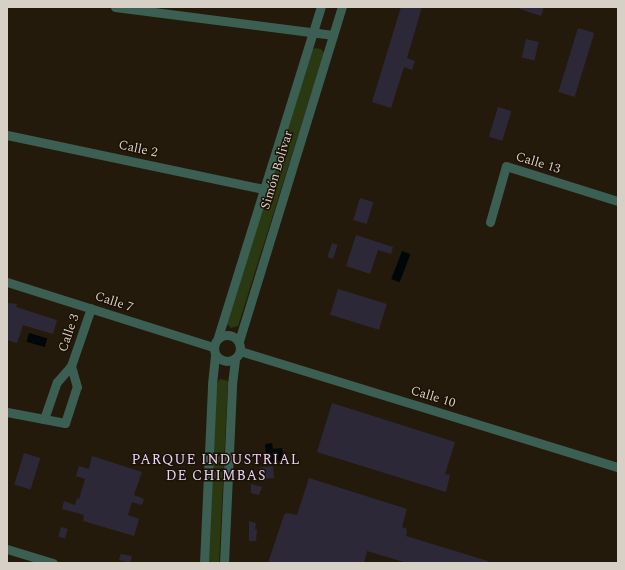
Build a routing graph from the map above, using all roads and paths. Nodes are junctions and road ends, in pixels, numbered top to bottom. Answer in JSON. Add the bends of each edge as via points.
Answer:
{"nodes":[{"id":1,"x":114,"y":7,"type":"edge"},
{"id":2,"x":321,"y":7,"type":"edge"},
{"id":3,"x":342,"y":7,"type":"edge"},
{"id":4,"x":313,"y":33,"type":"junction"},
{"id":5,"x":333,"y":35,"type":"junction"},
{"id":6,"x":7,"y":134,"type":"edge"},
{"id":7,"x":264,"y":190,"type":"junction"},
{"id":8,"x":618,"y":201,"type":"edge"},
{"id":9,"x":490,"y":222,"type":"dead end"},
{"id":10,"x":7,"y":282,"type":"edge"},
{"id":11,"x":91,"y":308,"type":"junction"},
{"id":12,"x":218,"y":337,"type":"junction"},
{"id":13,"x":238,"y":341,"type":"junction"},
{"id":14,"x":214,"y":351,"type":"junction"},
{"id":15,"x":238,"y":355,"type":"junction"},
{"id":16,"x":71,"y":366,"type":"junction"},
{"id":17,"x":7,"y":412,"type":"edge"},
{"id":18,"x":44,"y":419,"type":"junction"},
{"id":19,"x":618,"y":467,"type":"edge"},
{"id":20,"x":7,"y":549,"type":"edge"},
{"id":21,"x":53,"y":563,"type":"edge"},
{"id":22,"x":204,"y":563,"type":"edge"},
{"id":23,"x":224,"y":563,"type":"edge"}],
"edges":[{"from":1,"to":4,"type":"street"},
{"from":2,"to":4,"type":"street","name":"Simón Bolivar"},
{"from":3,"to":5,"type":"street","name":"Simón Bolivar"},
{"from":4,"to":5,"type":"street"},
{"from":4,"to":7,"type":"street","name":"Simón Bolivar"},
{"from":5,"to":13,"type":"street","name":"Simón Bolivar"},
{"from":6,"to":7,"type":"street","name":"Calle 2"},
{"from":7,"to":12,"type":"street","name":"Simón Bolivar"},
{"from":8,"to":9,"type":"street","name":"Calle 13","via":[[506,166]]},
{"from":10,"to":11,"type":"street","name":"Calle 7"},
{"from":11,"to":14,"type":"street","name":"Calle 7"},
{"from":11,"to":16,"type":"street","name":"Calle 3"},
{"from":12,"to":13,"type":"street","via":[[232,335]]},
{"from":12,"to":14,"type":"street"},
{"from":13,"to":15,"type":"street"},
{"from":14,"to":15,"type":"street","via":[[222,361]]},
{"from":14,"to":22,"type":"street"},
{"from":15,"to":19,"type":"street","name":"Calle 10"},
{"from":15,"to":23,"type":"street","via":[[232,384]]},
{"from":16,"to":18,"type":"street","name":"Calle 3","via":[[57,382]]},
{"from":16,"to":18,"type":"street","name":"Calle 3","via":[[77,387],[65,423]]},
{"from":17,"to":18,"type":"street","name":"Calle 3"},
{"from":20,"to":21,"type":"street"}]}
